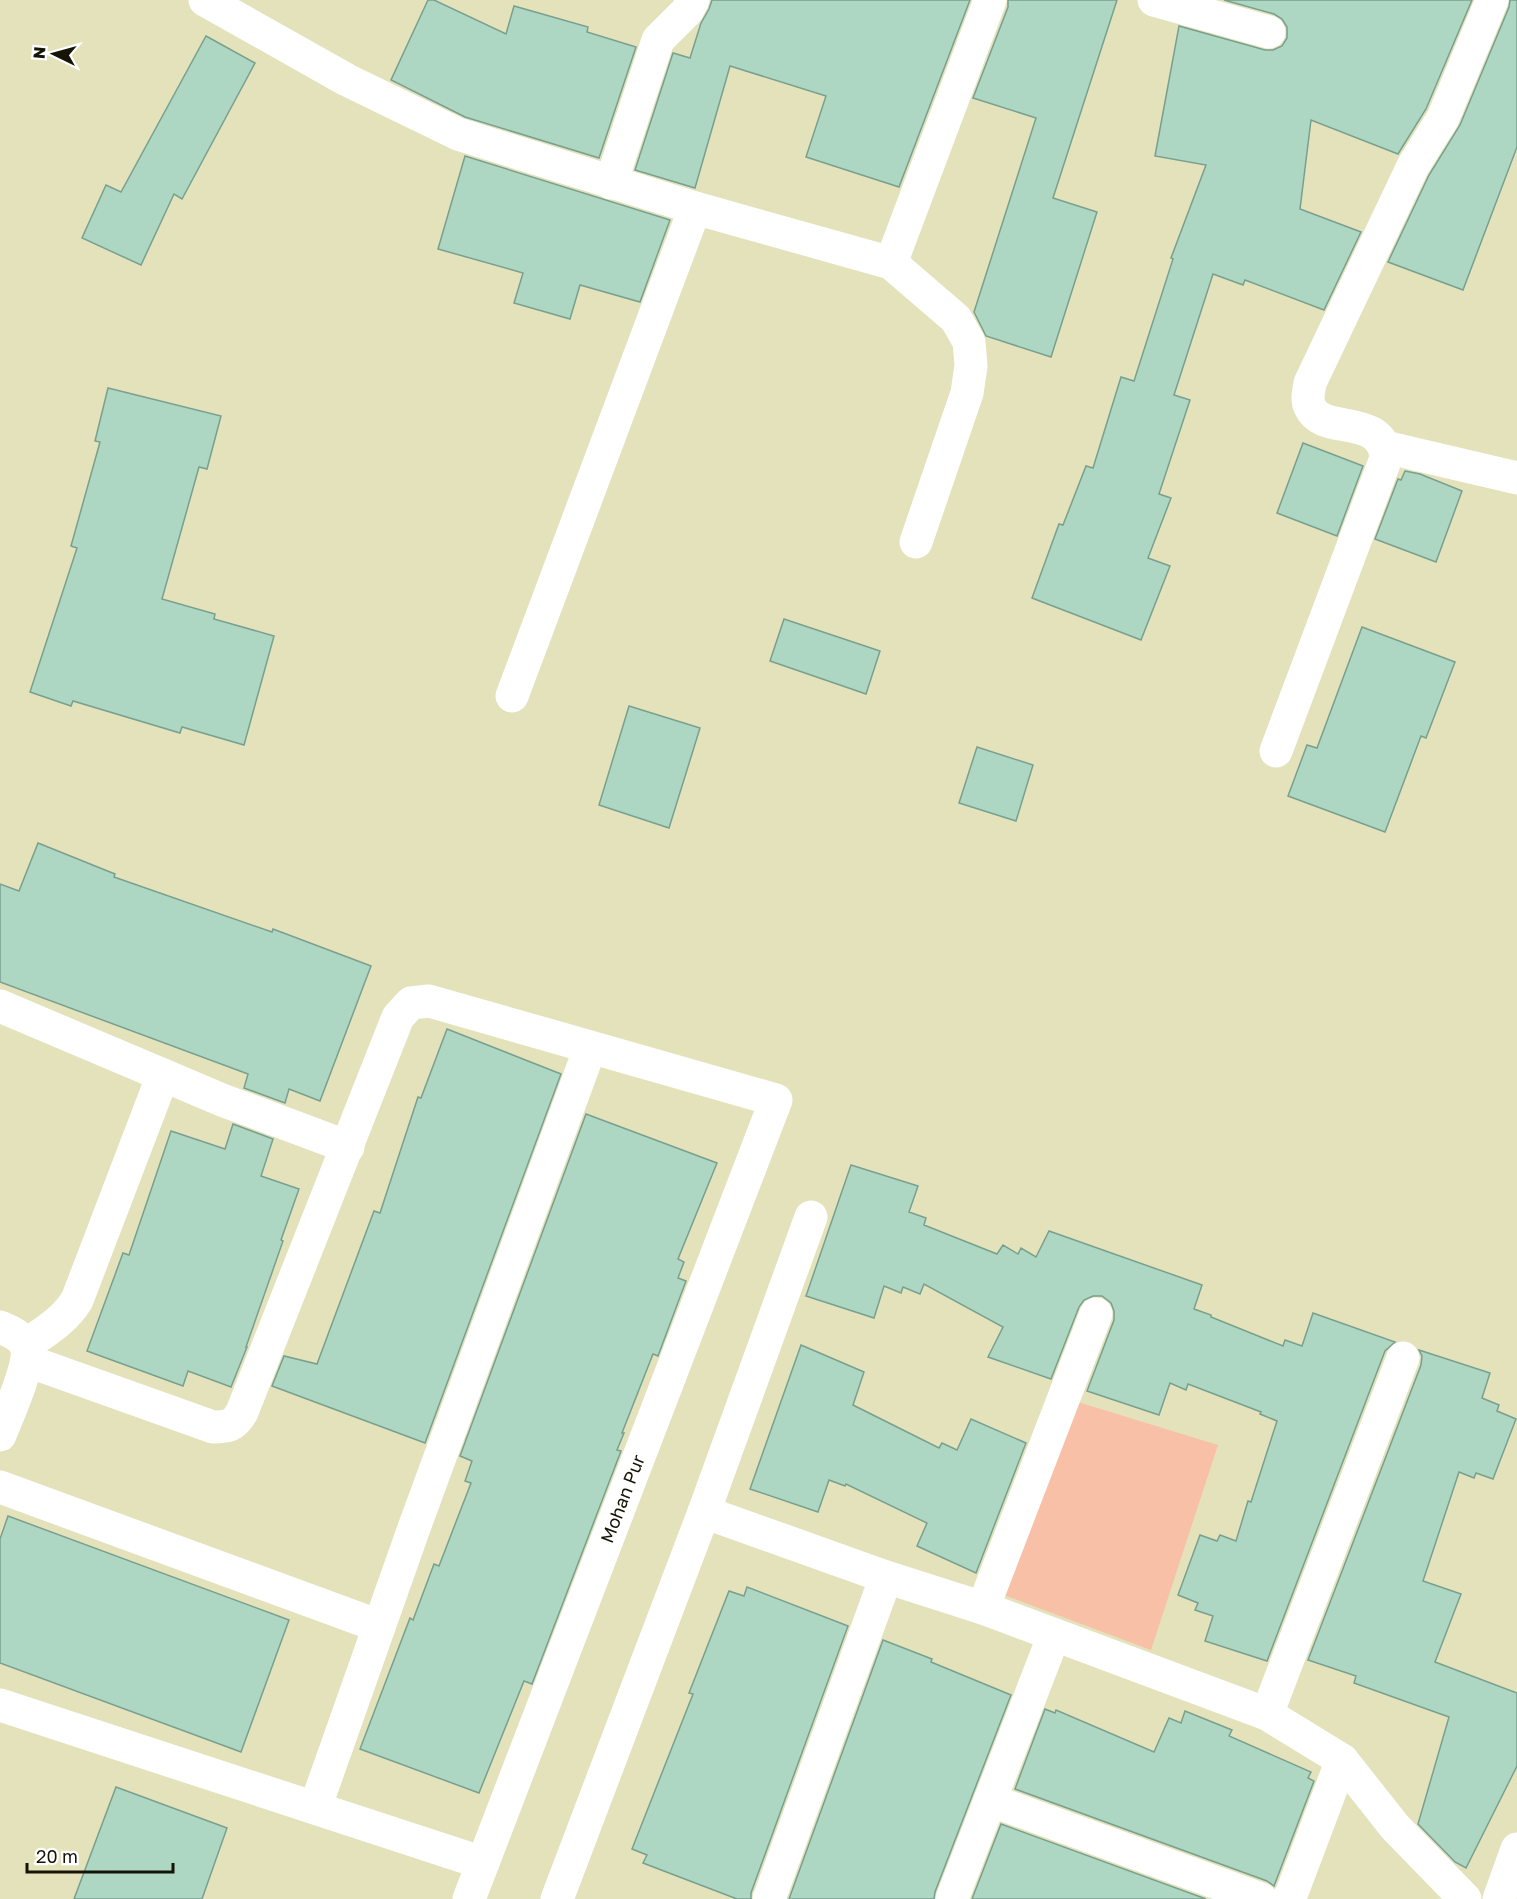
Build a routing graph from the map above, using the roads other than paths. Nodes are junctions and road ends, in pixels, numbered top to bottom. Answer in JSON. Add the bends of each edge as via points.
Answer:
{"nodes":[{"id":1,"x":205,"y":0,"type":"edge"},
{"id":2,"x":693,"y":0,"type":"edge"},
{"id":3,"x":990,"y":0,"type":"edge"},
{"id":4,"x":1154,"y":0,"type":"edge"},
{"id":5,"x":1492,"y":0,"type":"edge"},
{"id":6,"x":1269,"y":32,"type":"dead end"},
{"id":7,"x":611,"y":183,"type":"junction"},
{"id":8,"x":695,"y":208,"type":"junction"},
{"id":9,"x":891,"y":263,"type":"junction"},
{"id":10,"x":1385,"y":447,"type":"junction"},
{"id":11,"x":1517,"y":478,"type":"edge"},
{"id":12,"x":916,"y":542,"type":"dead end"},
{"id":13,"x":512,"y":696,"type":"dead end"},
{"id":14,"x":1276,"y":751,"type":"dead end"},
{"id":15,"x":0,"y":1006,"type":"edge"},
{"id":16,"x":590,"y":1048,"type":"junction"},
{"id":17,"x":163,"y":1075,"type":"junction"},
{"id":18,"x":348,"y":1147,"type":"junction"},
{"id":19,"x":811,"y":1217,"type":"dead end"},
{"id":20,"x":1096,"y":1314,"type":"dead end"},
{"id":21,"x":18,"y":1344,"type":"edge"},
{"id":22,"x":1403,"y":1358,"type":"dead end"},
{"id":23,"x":0,"y":1435,"type":"edge"},
{"id":24,"x":0,"y":1487,"type":"edge"},
{"id":25,"x":704,"y":1512,"type":"junction"},
{"id":26,"x":886,"y":1577,"type":"junction"},
{"id":27,"x":983,"y":1608,"type":"junction"},
{"id":28,"x":379,"y":1626,"type":"junction"},
{"id":29,"x":1054,"y":1635,"type":"junction"},
{"id":30,"x":0,"y":1705,"type":"edge"},
{"id":31,"x":1267,"y":1714,"type":"junction"},
{"id":32,"x":1342,"y":1760,"type":"junction"},
{"id":33,"x":990,"y":1800,"type":"junction"},
{"id":34,"x":315,"y":1808,"type":"junction"},
{"id":35,"x":1517,"y":1849,"type":"edge"},
{"id":36,"x":483,"y":1863,"type":"junction"},
{"id":37,"x":469,"y":1899,"type":"edge"},
{"id":38,"x":557,"y":1899,"type":"edge"},
{"id":39,"x":768,"y":1899,"type":"edge"},
{"id":40,"x":952,"y":1899,"type":"edge"},
{"id":41,"x":1261,"y":1899,"type":"edge"},
{"id":42,"x":1288,"y":1899,"type":"edge"},
{"id":43,"x":1465,"y":1899,"type":"edge"},
{"id":44,"x":1498,"y":1899,"type":"edge"}],
"edges":[{"from":1,"to":7,"type":"street","via":[[347,80],[458,134]]},
{"from":2,"to":7,"type":"street","via":[[658,40]]},
{"from":3,"to":9,"type":"street"},
{"from":4,"to":6,"type":"street"},
{"from":5,"to":10,"type":"street","via":[[1443,118],[1413,166],[1310,383],[1310,409],[1318,417],[1373,433]]},
{"from":7,"to":8,"type":"street"},
{"from":8,"to":9,"type":"street"},
{"from":8,"to":13,"type":"street"},
{"from":9,"to":12,"type":"street","via":[[956,320],[969,342],[967,393]]},
{"from":10,"to":11,"type":"street"},
{"from":10,"to":14,"type":"street","via":[[1386,458]]},
{"from":15,"to":17,"type":"street"},
{"from":16,"to":18,"type":"street","via":[[429,1001],[411,1003],[398,1017]]},
{"from":16,"to":28,"type":"street"},
{"from":16,"to":36,"type":"street","name":"Mohan Pur","via":[[776,1100]]},
{"from":17,"to":18,"type":"street"},
{"from":17,"to":21,"type":"street","via":[[76,1300],[57,1324]]},
{"from":18,"to":21,"type":"street","via":[[242,1413],[228,1427],[213,1427]]},
{"from":19,"to":25,"type":"street"},
{"from":20,"to":27,"type":"street"},
{"from":21,"to":23,"type":"street"},
{"from":22,"to":31,"type":"street"},
{"from":24,"to":28,"type":"street"},
{"from":25,"to":26,"type":"street"},
{"from":25,"to":38,"type":"street"},
{"from":26,"to":27,"type":"street"},
{"from":26,"to":39,"type":"street"},
{"from":27,"to":29,"type":"street"},
{"from":28,"to":34,"type":"street"},
{"from":29,"to":31,"type":"street"},
{"from":29,"to":33,"type":"street"},
{"from":30,"to":34,"type":"street"},
{"from":31,"to":32,"type":"street"},
{"from":32,"to":42,"type":"street"},
{"from":32,"to":43,"type":"street","via":[[1395,1827]]},
{"from":33,"to":40,"type":"street"},
{"from":33,"to":41,"type":"street"},
{"from":34,"to":36,"type":"street"},
{"from":35,"to":44,"type":"street"},
{"from":36,"to":37,"type":"street","name":"Mohan Pur"}]}
